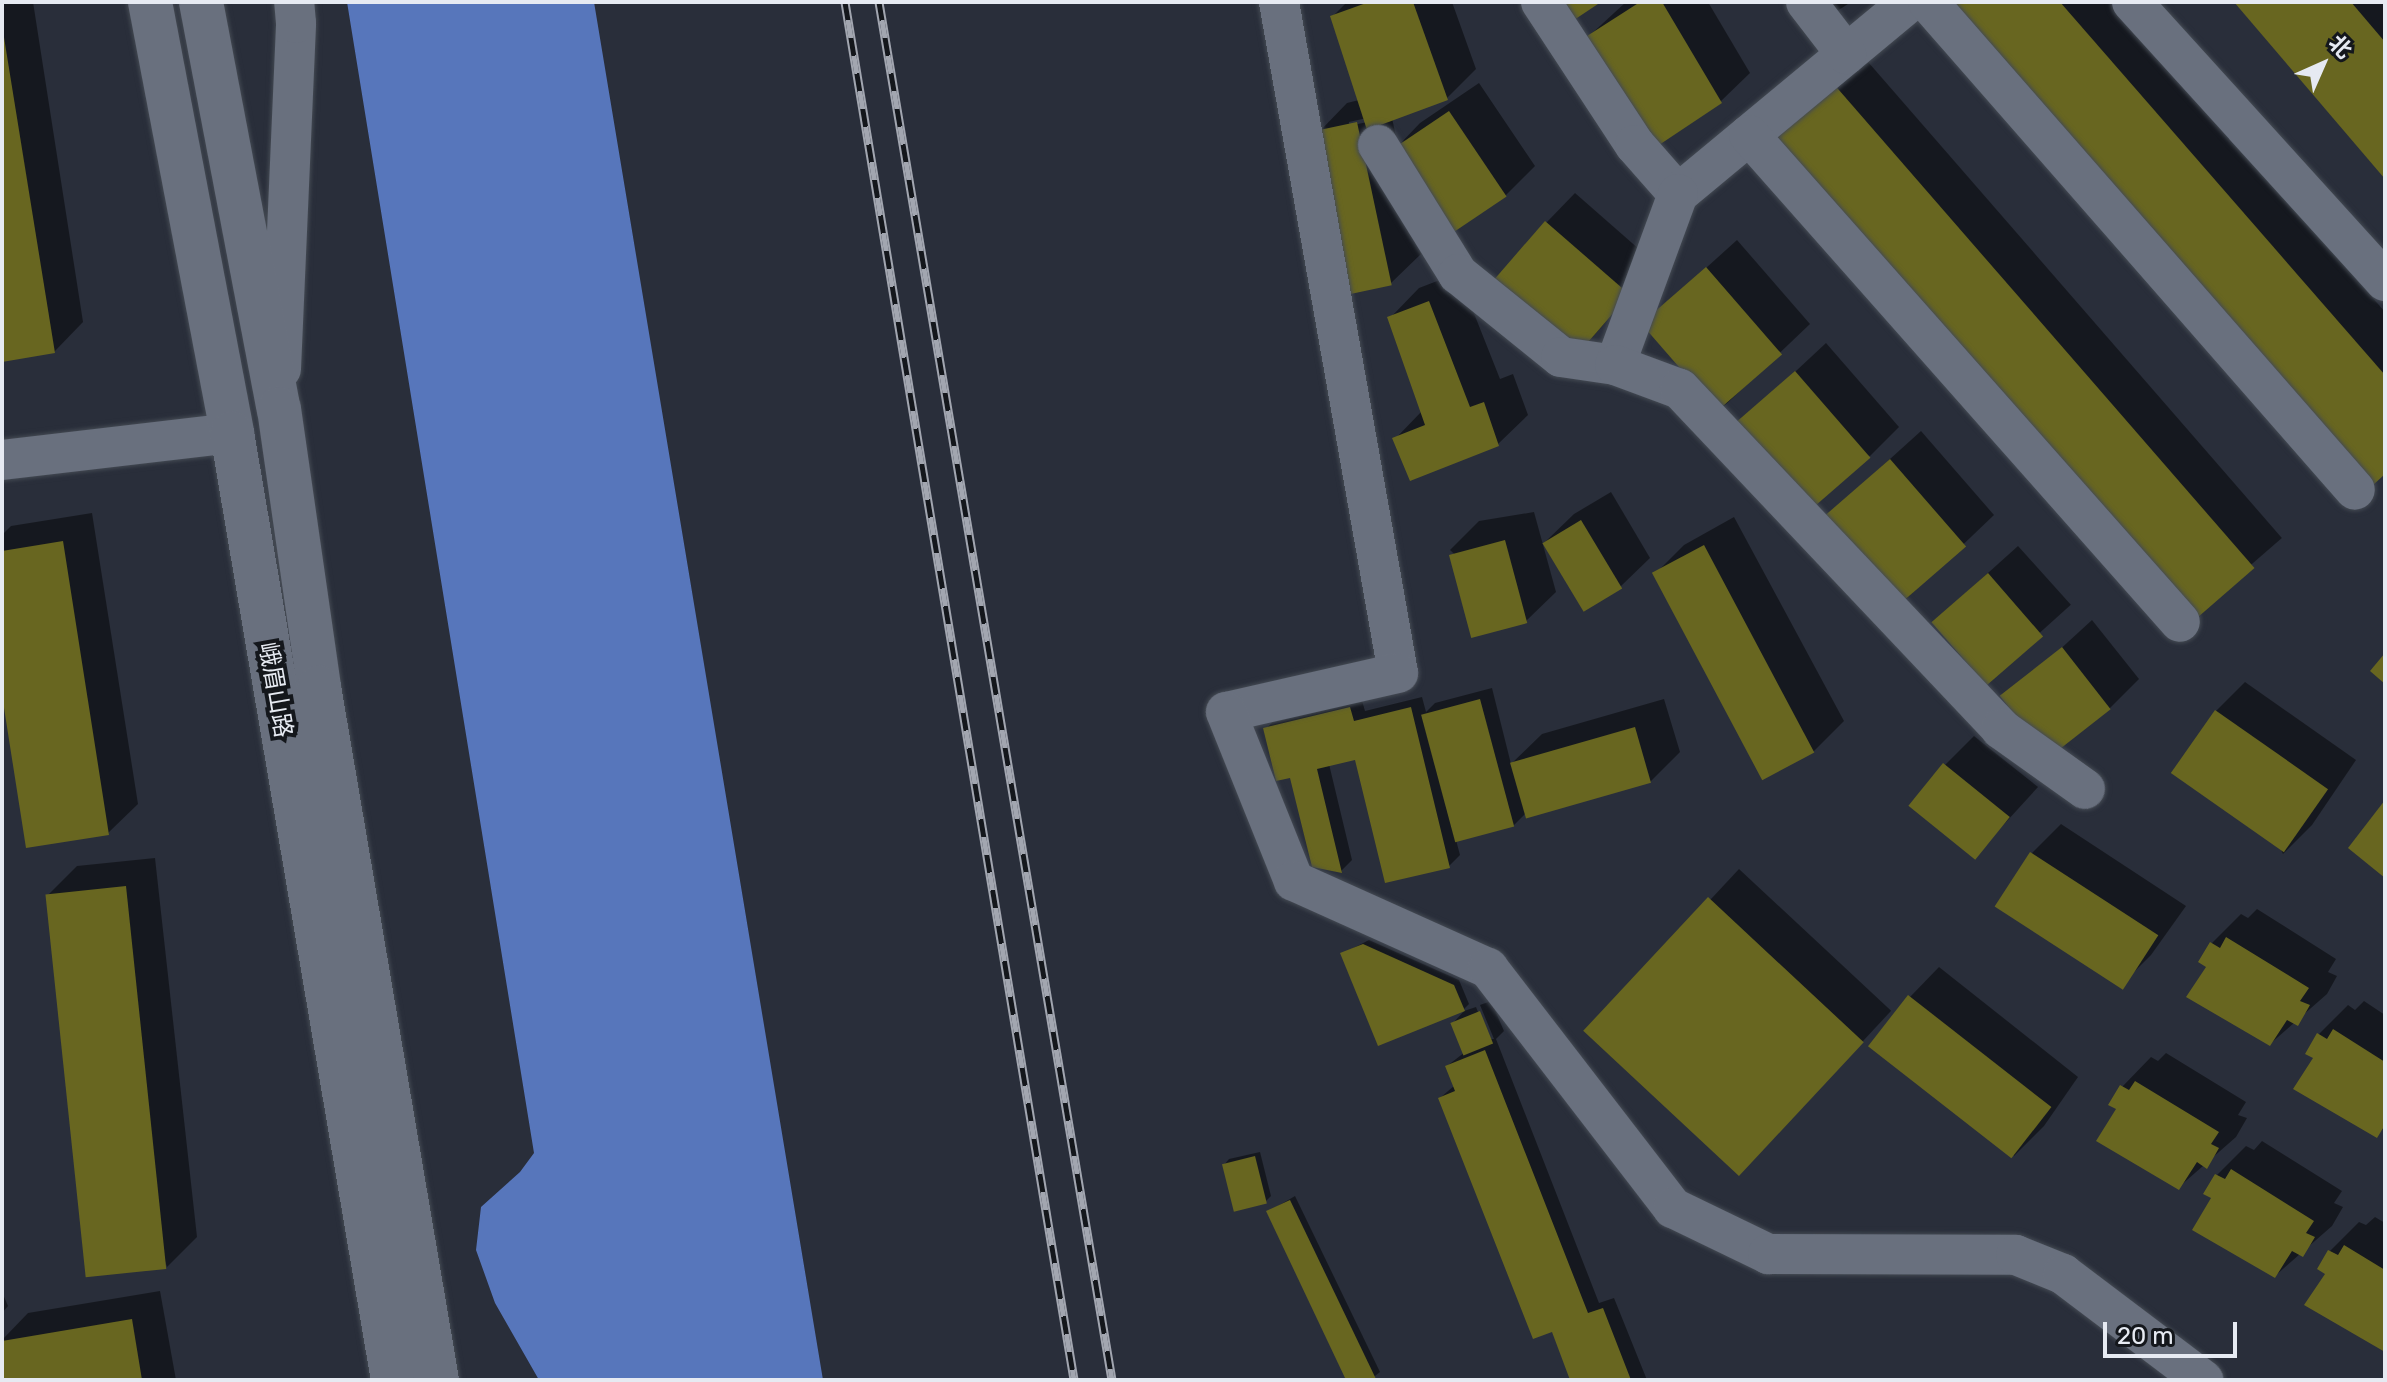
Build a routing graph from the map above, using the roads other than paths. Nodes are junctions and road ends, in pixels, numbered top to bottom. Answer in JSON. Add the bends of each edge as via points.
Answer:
{"nodes":[{"id":1,"x":150,"y":2,"type":"edge"},
{"id":2,"x":201,"y":2,"type":"edge"},
{"id":3,"x":294,"y":2,"type":"edge"},
{"id":4,"x":1279,"y":2,"type":"edge"},
{"id":5,"x":1541,"y":2,"type":"edge"},
{"id":6,"x":1806,"y":2,"type":"edge"},
{"id":7,"x":1909,"y":2,"type":"edge"},
{"id":8,"x":1928,"y":2,"type":"edge"},
{"id":9,"x":2132,"y":2,"type":"edge"},
{"id":10,"x":1846,"y":54,"type":"junction"},
{"id":11,"x":1749,"y":135,"type":"junction"},
{"id":12,"x":1378,"y":145,"type":"dead end"},
{"id":13,"x":1678,"y":194,"type":"junction"},
{"id":14,"x":2385,"y":281,"type":"edge"},
{"id":15,"x":1615,"y":365,"type":"junction"},
{"id":16,"x":279,"y":409,"type":"junction"},
{"id":17,"x":232,"y":433,"type":"junction"},
{"id":18,"x":2,"y":460,"type":"edge"},
{"id":19,"x":2355,"y":490,"type":"dead end"},
{"id":20,"x":2180,"y":622,"type":"dead end"},
{"id":21,"x":2085,"y":789,"type":"dead end"},
{"id":22,"x":393,"y":1380,"type":"edge"},
{"id":23,"x":437,"y":1380,"type":"edge"},
{"id":24,"x":2203,"y":1380,"type":"edge"}],
"edges":[{"from":1,"to":17,"type":"street","name":"峨眉山路"},
{"from":2,"to":16,"type":"street","name":"峨眉山路"},
{"from":3,"to":16,"type":"street"},
{"from":4,"to":24,"type":"street","via":[[1398,673],[1226,712],[1294,881],[1488,968],[1673,1208],[1768,1254],[2016,1255],[2063,1274]]},
{"from":5,"to":13,"type":"street","via":[[1635,145]]},
{"from":6,"to":10,"type":"street"},
{"from":7,"to":10,"type":"street"},
{"from":8,"to":19,"type":"street"},
{"from":9,"to":14,"type":"street"},
{"from":10,"to":11,"type":"street"},
{"from":11,"to":13,"type":"street"},
{"from":11,"to":20,"type":"street"},
{"from":12,"to":15,"type":"street","via":[[1458,274],[1561,357]]},
{"from":13,"to":15,"type":"street"},
{"from":15,"to":21,"type":"street","via":[[1680,389],[2001,729]]},
{"from":16,"to":23,"type":"street","name":"峨眉山路","via":[[319,687]]},
{"from":17,"to":18,"type":"street"},
{"from":17,"to":22,"type":"street","name":"峨眉山路"}]}
